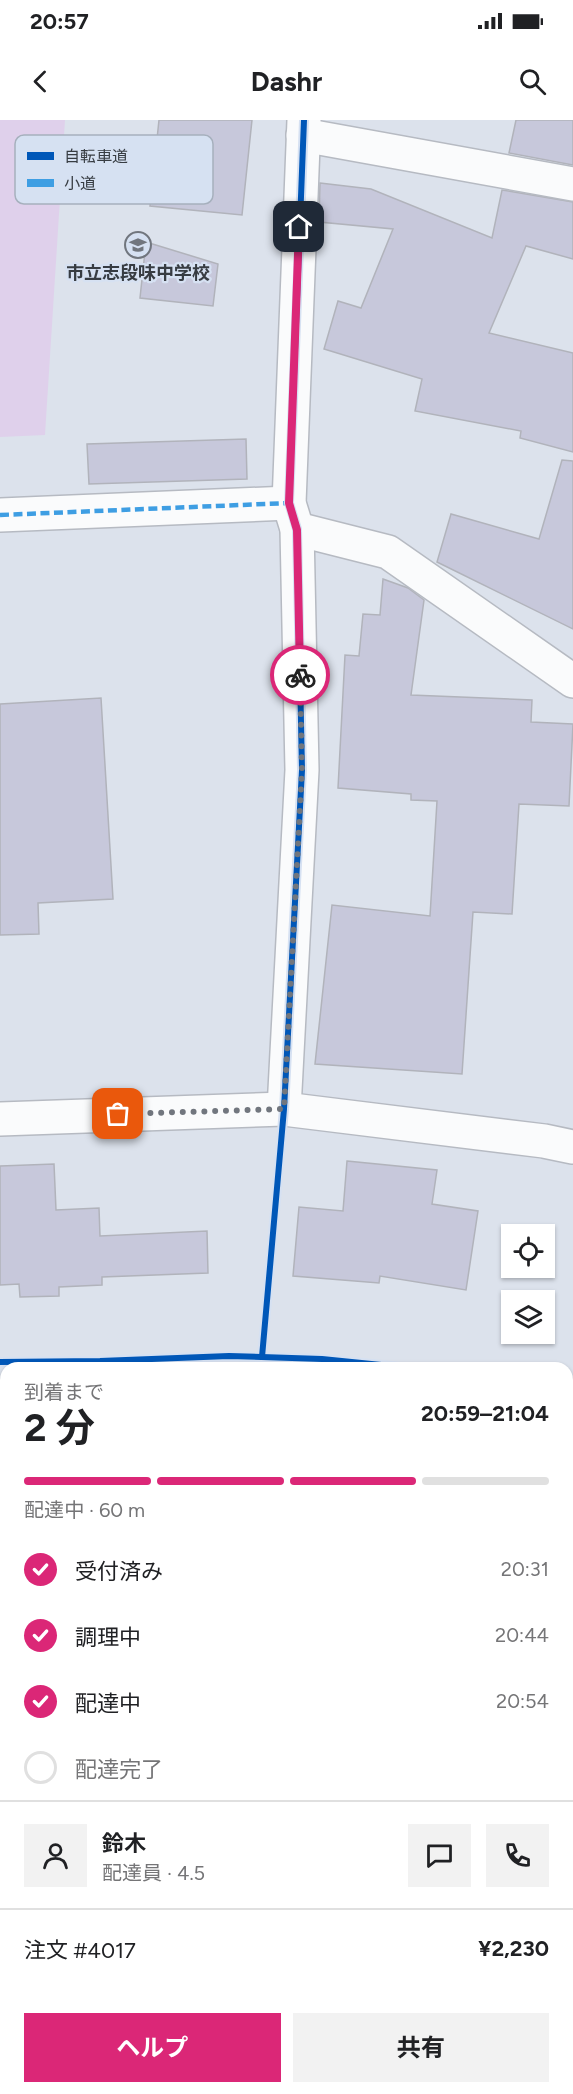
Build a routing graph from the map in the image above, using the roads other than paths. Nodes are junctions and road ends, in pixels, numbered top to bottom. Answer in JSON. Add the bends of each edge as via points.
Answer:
{"nodes":[{"id":1,"x":303,"y":127,"type":"edge"},
{"id":2,"x":573,"y":184,"type":"edge"},
{"id":3,"x":0,"y":514,"type":"edge"},
{"id":4,"x":293,"y":516,"type":"junction"},
{"id":5,"x":573,"y":681,"type":"edge"},
{"id":6,"x":284,"y":1109,"type":"junction"},
{"id":7,"x":0,"y":1119,"type":"edge"},
{"id":8,"x":573,"y":1147,"type":"edge"}],
"edges":[{"from":1,"to":2,"type":"street","via":[[371,149]]},
{"from":1,"to":4,"type":"street"},
{"from":3,"to":4,"type":"street"},
{"from":4,"to":5,"type":"street","via":[[388,552]]},
{"from":4,"to":6,"type":"street","via":[[302,770]]},
{"from":6,"to":7,"type":"street"},
{"from":6,"to":8,"type":"street"}]}
